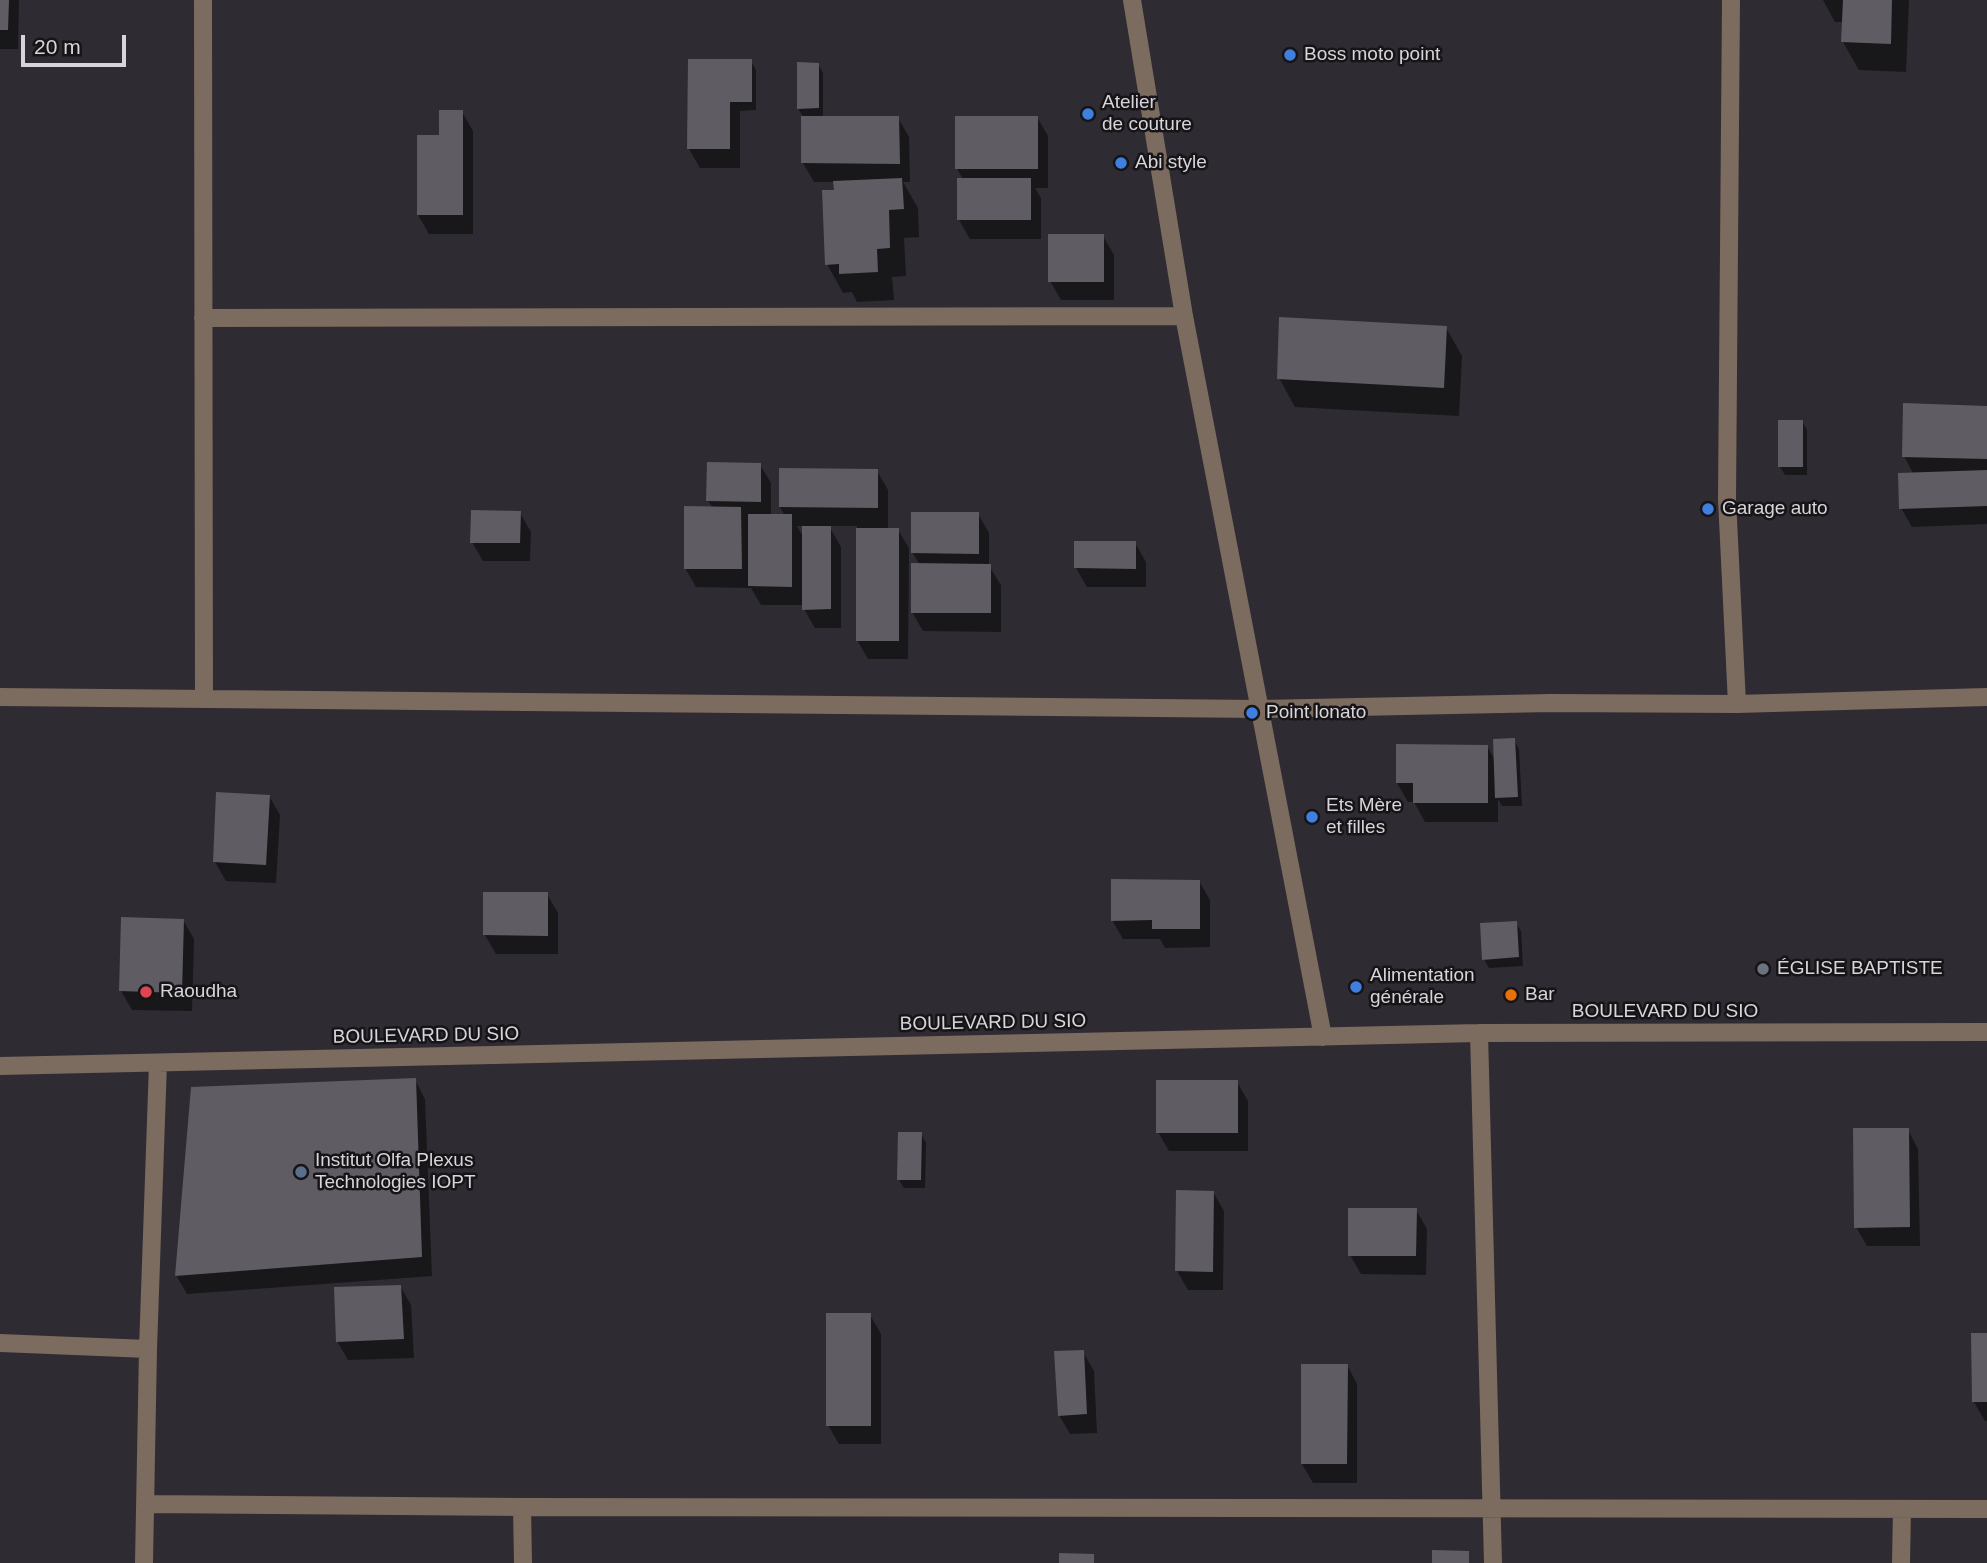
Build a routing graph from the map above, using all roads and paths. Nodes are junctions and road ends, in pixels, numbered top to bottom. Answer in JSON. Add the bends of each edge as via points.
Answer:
{"nodes":[{"id":1,"x":203,"y":0,"type":"edge"},
{"id":2,"x":1132,"y":0,"type":"edge"},
{"id":3,"x":1731,"y":0,"type":"edge"},
{"id":4,"x":1184,"y":316,"type":"junction"},
{"id":5,"x":203,"y":318,"type":"junction"},
{"id":6,"x":0,"y":696,"type":"edge"},
{"id":7,"x":1987,"y":697,"type":"edge"},
{"id":8,"x":204,"y":699,"type":"junction"},
{"id":9,"x":1737,"y":704,"type":"junction"},
{"id":10,"x":1260,"y":709,"type":"junction"},
{"id":11,"x":1987,"y":1031,"type":"edge"},
{"id":12,"x":1479,"y":1033,"type":"junction"},
{"id":13,"x":1323,"y":1037,"type":"junction"},
{"id":14,"x":158,"y":1063,"type":"junction"},
{"id":15,"x":0,"y":1066,"type":"edge"},
{"id":16,"x":0,"y":1343,"type":"edge"},
{"id":17,"x":148,"y":1349,"type":"junction"},
{"id":18,"x":146,"y":1504,"type":"junction"},
{"id":19,"x":522,"y":1507,"type":"junction"},
{"id":20,"x":1902,"y":1509,"type":"junction"},
{"id":21,"x":1987,"y":1509,"type":"edge"},
{"id":22,"x":1491,"y":1510,"type":"junction"},
{"id":23,"x":144,"y":1563,"type":"edge"},
{"id":24,"x":523,"y":1563,"type":"edge"},
{"id":25,"x":1493,"y":1563,"type":"edge"},
{"id":26,"x":1901,"y":1563,"type":"edge"}],
"edges":[{"from":1,"to":5,"type":"street"},
{"from":2,"to":4,"type":"street"},
{"from":3,"to":9,"type":"street","via":[[1727,499]]},
{"from":4,"to":5,"type":"street"},
{"from":4,"to":10,"type":"street"},
{"from":5,"to":8,"type":"street"},
{"from":6,"to":8,"type":"street"},
{"from":7,"to":9,"type":"street"},
{"from":8,"to":10,"type":"street"},
{"from":9,"to":10,"type":"street"},
{"from":10,"to":13,"type":"street"},
{"from":11,"to":12,"type":"street","name":"BOULEVARD DU SIO"},
{"from":12,"to":13,"type":"street","name":"BOULEVARD DU SIO"},
{"from":12,"to":22,"type":"street"},
{"from":13,"to":14,"type":"street","name":"BOULEVARD DU SIO"},
{"from":14,"to":15,"type":"street","name":"BOULEVARD DU SIO"},
{"from":14,"to":17,"type":"street"},
{"from":16,"to":17,"type":"street"},
{"from":17,"to":18,"type":"street"},
{"from":18,"to":19,"type":"street"},
{"from":18,"to":23,"type":"street"},
{"from":19,"to":22,"type":"street"},
{"from":19,"to":24,"type":"street"},
{"from":20,"to":21,"type":"street"},
{"from":20,"to":22,"type":"street"},
{"from":20,"to":26,"type":"street"},
{"from":22,"to":25,"type":"street"}]}
